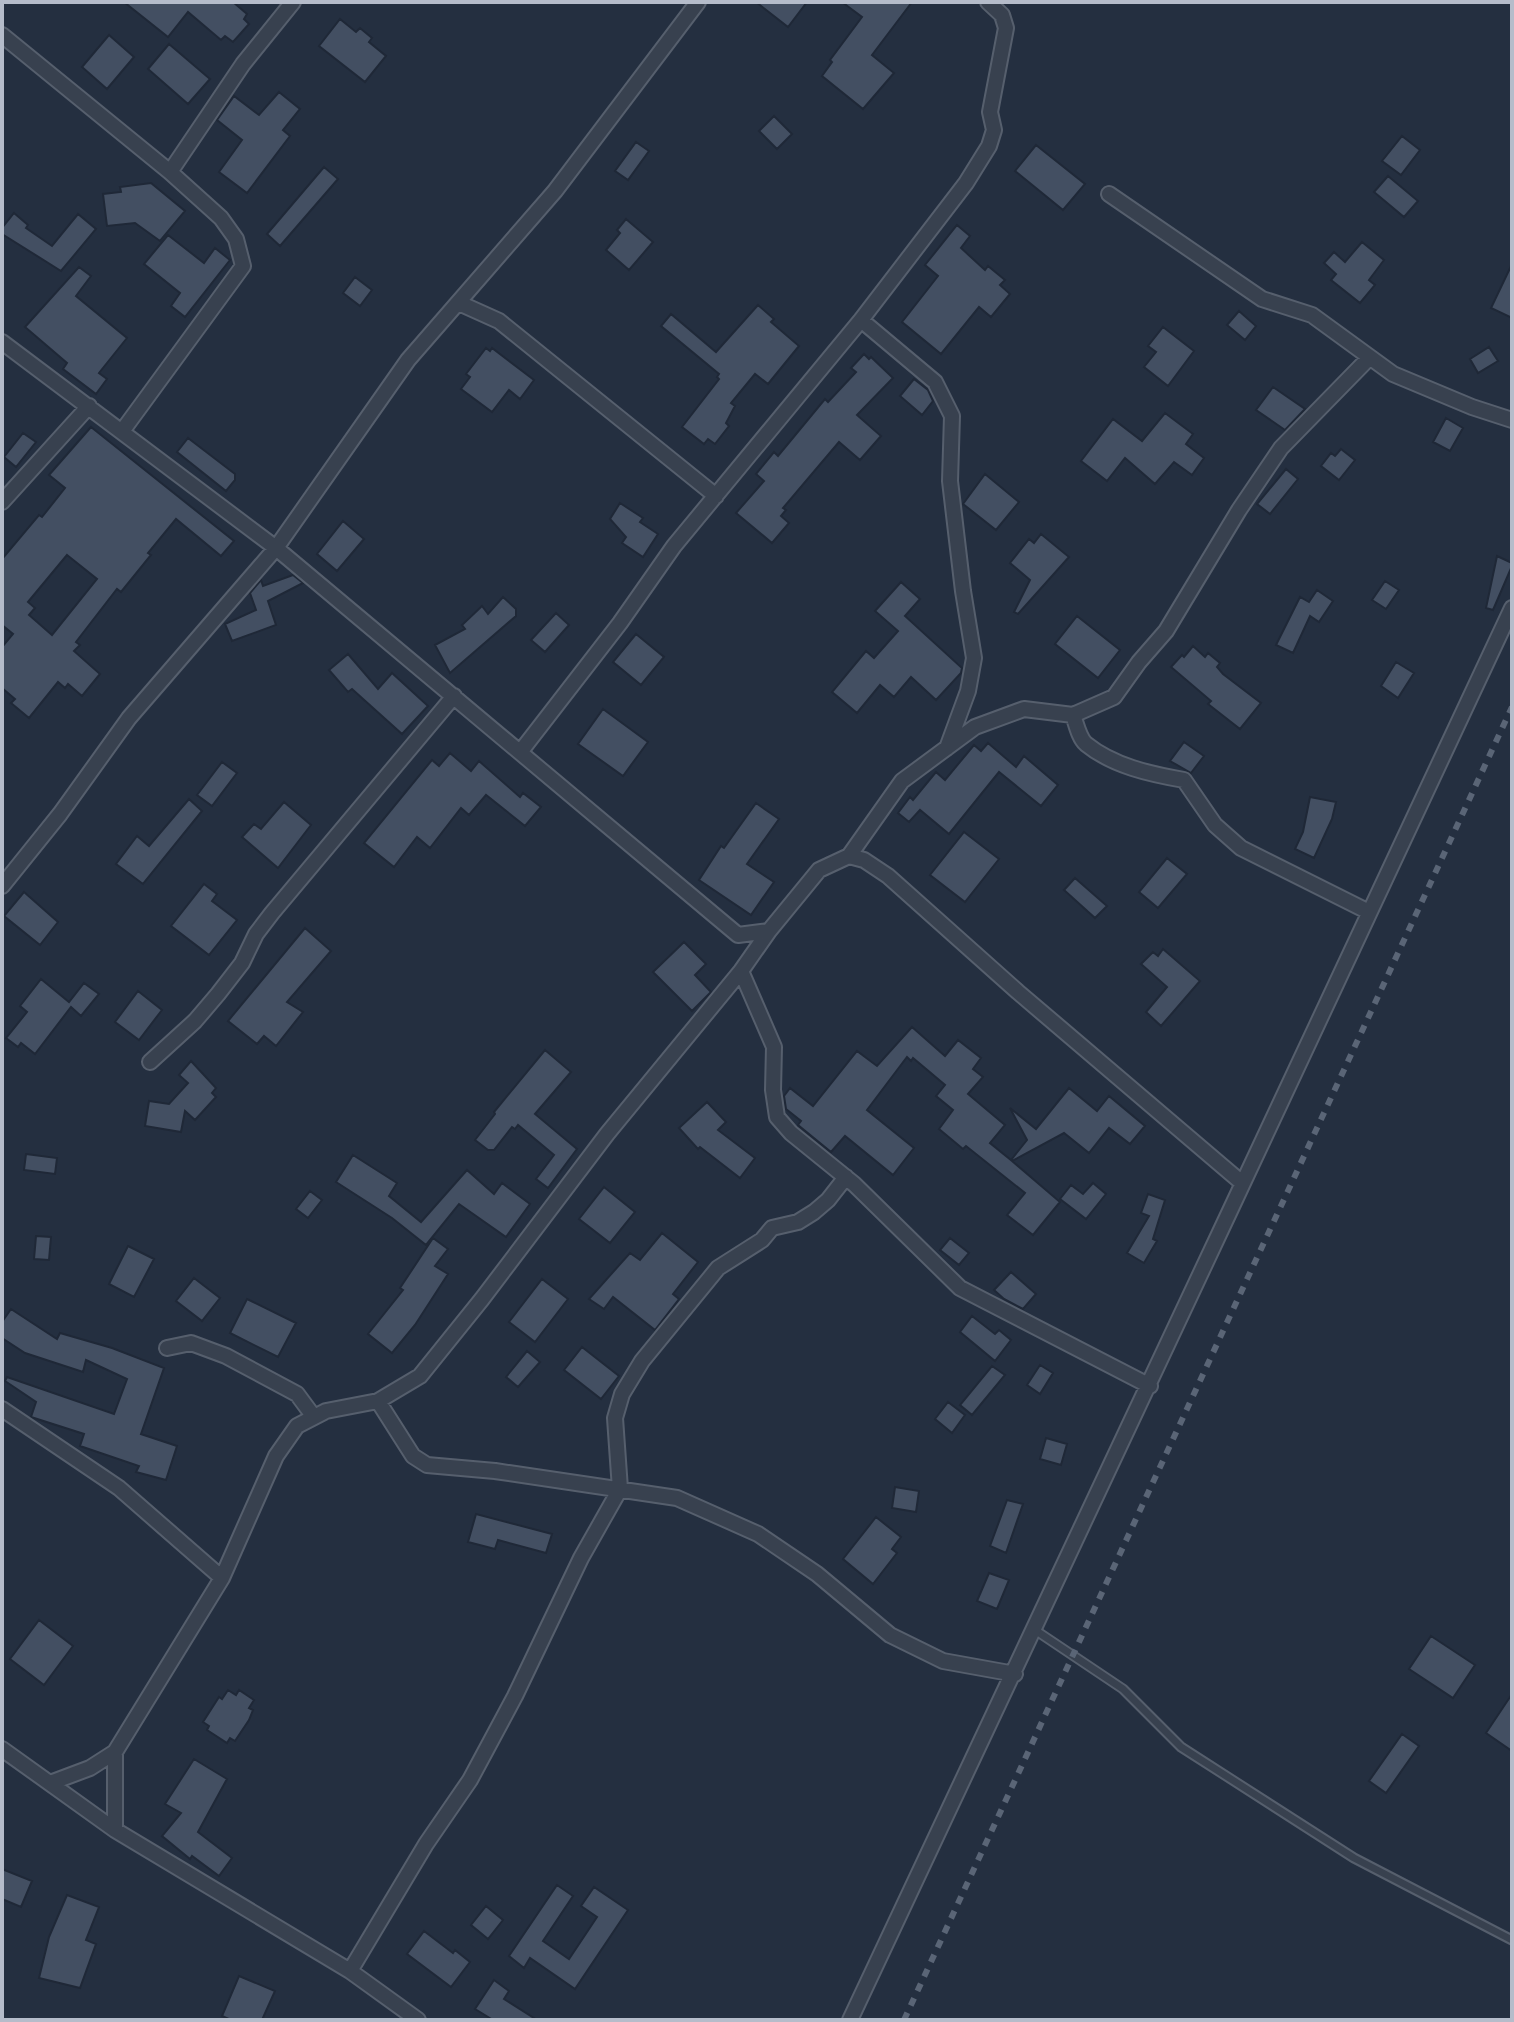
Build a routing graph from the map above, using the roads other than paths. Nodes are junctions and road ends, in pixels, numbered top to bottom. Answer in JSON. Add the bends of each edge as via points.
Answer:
{"nodes":[{"id":1,"x":698,"y":2,"type":"edge"},
{"id":2,"x":988,"y":2,"type":"edge"},
{"id":3,"x":291,"y":3,"type":"edge"},
{"id":4,"x":2,"y":35,"type":"edge"},
{"id":5,"x":170,"y":172,"type":"junction"},
{"id":6,"x":1109,"y":194,"type":"dead end"},
{"id":7,"x":459,"y":303,"type":"junction"},
{"id":8,"x":861,"y":320,"type":"junction"},
{"id":9,"x":2,"y":342,"type":"edge"},
{"id":10,"x":1369,"y":358,"type":"junction"},
{"id":11,"x":89,"y":406,"type":"junction"},
{"id":12,"x":1512,"y":420,"type":"edge"},
{"id":13,"x":123,"y":430,"type":"junction"},
{"id":14,"x":716,"y":496,"type":"junction"},
{"id":15,"x":2,"y":502,"type":"edge"},
{"id":16,"x":276,"y":548,"type":"junction"},
{"id":17,"x":1512,"y":608,"type":"edge"},
{"id":18,"x":454,"y":696,"type":"junction"},
{"id":19,"x":1073,"y":715,"type":"junction"},
{"id":20,"x":947,"y":748,"type":"junction"},
{"id":21,"x":521,"y":751,"type":"junction"},
{"id":22,"x":849,"y":856,"type":"junction"},
{"id":23,"x":2,"y":886,"type":"edge"},
{"id":24,"x":1369,"y":912,"type":"junction"},
{"id":25,"x":769,"y":931,"type":"junction"},
{"id":26,"x":741,"y":971,"type":"junction"},
{"id":27,"x":150,"y":1062,"type":"dead end"},
{"id":28,"x":846,"y":1177,"type":"junction"},
{"id":29,"x":1241,"y":1182,"type":"junction"},
{"id":30,"x":167,"y":1348,"type":"dead end"},
{"id":31,"x":1150,"y":1386,"type":"junction"},
{"id":32,"x":378,"y":1401,"type":"junction"},
{"id":33,"x":2,"y":1409,"type":"edge"},
{"id":34,"x":314,"y":1417,"type":"junction"},
{"id":35,"x":620,"y":1489,"type":"junction"},
{"id":36,"x":222,"y":1578,"type":"junction"},
{"id":37,"x":1035,"y":1630,"type":"junction"},
{"id":38,"x":1015,"y":1674,"type":"junction"},
{"id":39,"x":3,"y":1747,"type":"edge"},
{"id":40,"x":115,"y":1752,"type":"junction"},
{"id":41,"x":50,"y":1783,"type":"junction"},
{"id":42,"x":115,"y":1830,"type":"junction"},
{"id":43,"x":1512,"y":1940,"type":"edge"},
{"id":44,"x":350,"y":1971,"type":"junction"},
{"id":45,"x":418,"y":2020,"type":"edge"},
{"id":46,"x":850,"y":2020,"type":"edge"}],
"edges":[{"from":1,"to":7,"type":"street","via":[[555,191]]},
{"from":2,"to":8,"type":"street","via":[[1002,15],[1006,28],[989,146]]},
{"from":3,"to":5,"type":"street"},
{"from":4,"to":5,"type":"street"},
{"from":5,"to":13,"type":"street","via":[[221,218],[236,239],[243,266]]},
{"from":6,"to":10,"type":"street","via":[[1262,299],[1312,315]]},
{"from":7,"to":14,"type":"street","via":[[499,321]]},
{"from":7,"to":16,"type":"street","via":[[408,360]]},
{"from":8,"to":14,"type":"street"},
{"from":8,"to":20,"type":"street","via":[[935,382],[952,416],[951,493],[974,658]]},
{"from":9,"to":11,"type":"street"},
{"from":10,"to":12,"type":"street","via":[[1393,374]]},
{"from":10,"to":19,"type":"street","via":[[1281,448],[1166,631],[1114,697]]},
{"from":11,"to":13,"type":"street"},
{"from":11,"to":15,"type":"street"},
{"from":13,"to":16,"type":"street"},
{"from":14,"to":21,"type":"street"},
{"from":16,"to":18,"type":"street"},
{"from":16,"to":23,"type":"street","via":[[129,718]]},
{"from":17,"to":24,"type":"street"},
{"from":18,"to":21,"type":"street"},
{"from":18,"to":27,"type":"street","via":[[272,913],[218,994]]},
{"from":19,"to":20,"type":"street","via":[[1024,709],[975,727]]},
{"from":19,"to":24,"type":"street","via":[[1084,742],[1121,764],[1184,780],[1215,825],[1241,848]]},
{"from":20,"to":22,"type":"street","via":[[902,781]]},
{"from":21,"to":25,"type":"street","via":[[738,935]]},
{"from":22,"to":25,"type":"street","via":[[819,870]]},
{"from":22,"to":29,"type":"street","via":[[888,876]]},
{"from":24,"to":29,"type":"street"},
{"from":25,"to":26,"type":"street"},
{"from":26,"to":28,"type":"street","via":[[774,1047],[777,1117]]},
{"from":26,"to":32,"type":"street","via":[[420,1376]]},
{"from":28,"to":31,"type":"street","via":[[960,1288]]},
{"from":28,"to":35,"type":"street","via":[[814,1212],[772,1228],[718,1268],[642,1361],[615,1418]]},
{"from":29,"to":31,"type":"street"},
{"from":30,"to":34,"type":"street","via":[[191,1343],[226,1356],[297,1394]]},
{"from":31,"to":37,"type":"street"},
{"from":32,"to":34,"type":"street"},
{"from":32,"to":35,"type":"street","via":[[413,1456],[427,1465]]},
{"from":33,"to":36,"type":"street","via":[[119,1488]]},
{"from":34,"to":36,"type":"street","via":[[297,1426],[276,1456]]},
{"from":35,"to":38,"type":"street","via":[[677,1498],[758,1534],[817,1574],[890,1635],[943,1661]]},
{"from":35,"to":44,"type":"street","via":[[470,1780]]},
{"from":36,"to":40,"type":"street"},
{"from":37,"to":38,"type":"street"},
{"from":37,"to":43,"type":"lane","via":[[1123,1689],[1181,1747],[1354,1858]]},
{"from":38,"to":46,"type":"street"},
{"from":39,"to":41,"type":"street"},
{"from":40,"to":41,"type":"street"},
{"from":40,"to":42,"type":"street"},
{"from":41,"to":42,"type":"street"},
{"from":42,"to":44,"type":"street"},
{"from":44,"to":45,"type":"street"}]}
